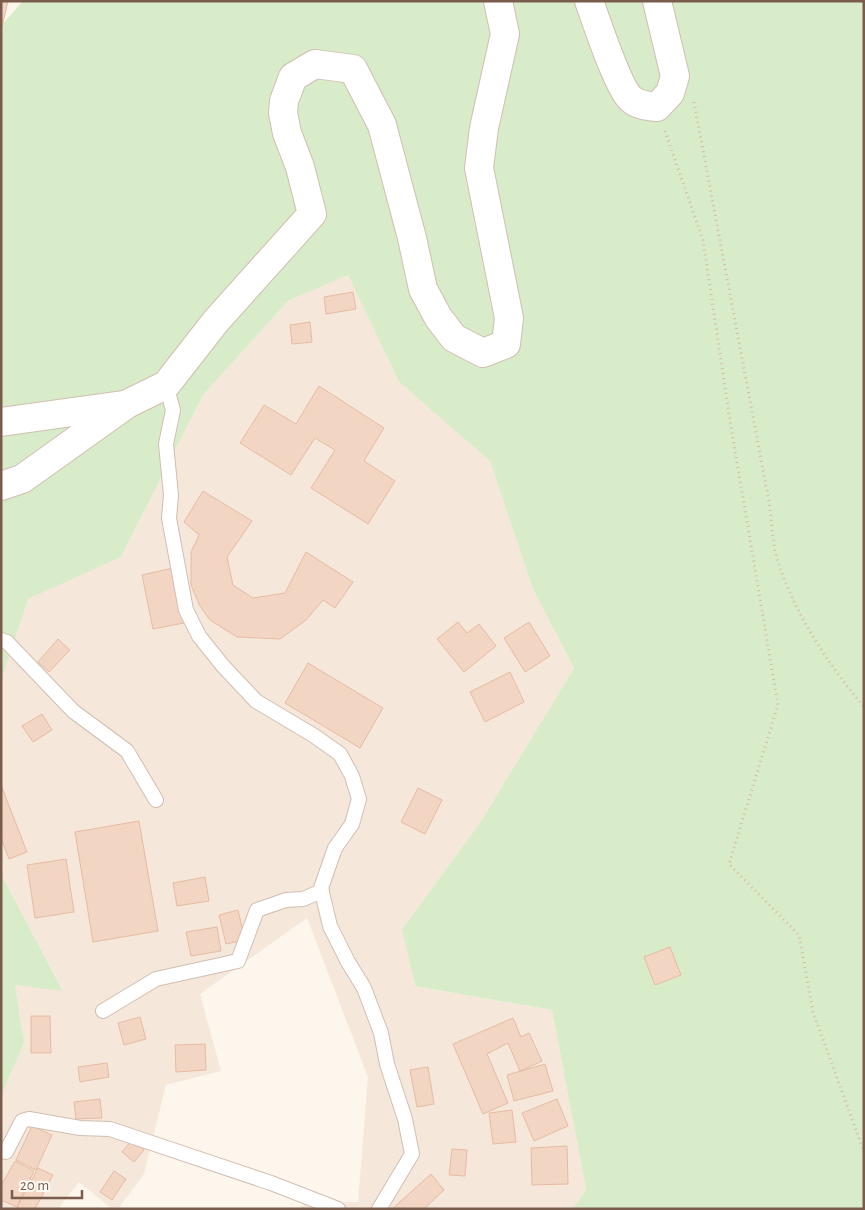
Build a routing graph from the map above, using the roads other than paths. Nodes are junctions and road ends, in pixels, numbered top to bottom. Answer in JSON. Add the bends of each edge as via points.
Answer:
{"nodes":[{"id":1,"x":498,"y":1,"type":"edge"},
{"id":2,"x":589,"y":1,"type":"edge"},
{"id":3,"x":657,"y":1,"type":"edge"},
{"id":4,"x":166,"y":385,"type":"junction"},
{"id":5,"x":127,"y":404,"type":"junction"},
{"id":6,"x":1,"y":422,"type":"edge"},
{"id":7,"x":1,"y":486,"type":"edge"},
{"id":8,"x":1,"y":640,"type":"edge"},
{"id":9,"x":156,"y":800,"type":"dead end"},
{"id":10,"x":322,"y":891,"type":"junction"},
{"id":11,"x":103,"y":1011,"type":"dead end"},
{"id":12,"x":6,"y":1152,"type":"dead end"},
{"id":13,"x":338,"y":1209,"type":"edge"},
{"id":14,"x":379,"y":1209,"type":"edge"}],
"edges":[{"from":1,"to":4,"type":"street","via":[[505,34],[484,128],[479,168],[509,318],[506,344],[483,353],[454,338],[438,317],[422,289],[382,125],[353,69],[315,64],[293,77],[283,114],[312,214],[216,321]]},
{"from":2,"to":3,"type":"street","via":[[629,98],[640,105],[656,107],[670,94],[674,76]]},
{"from":4,"to":5,"type":"street"},
{"from":4,"to":10,"type":"lane","via":[[173,410],[166,444],[171,495],[169,518],[186,610],[199,636],[256,701],[340,754],[352,776],[358,799],[352,824],[335,848]]},
{"from":5,"to":6,"type":"street"},
{"from":5,"to":7,"type":"street","via":[[22,479]]},
{"from":8,"to":9,"type":"lane","via":[[7,642],[73,711],[127,751]]},
{"from":10,"to":11,"type":"lane","via":[[257,910],[238,961],[156,979]]},
{"from":10,"to":14,"type":"lane","via":[[330,926],[364,988],[378,1024],[412,1154]]},
{"from":12,"to":13,"type":"lane","via":[[22,1121],[29,1118],[80,1128],[110,1129]]}]}
